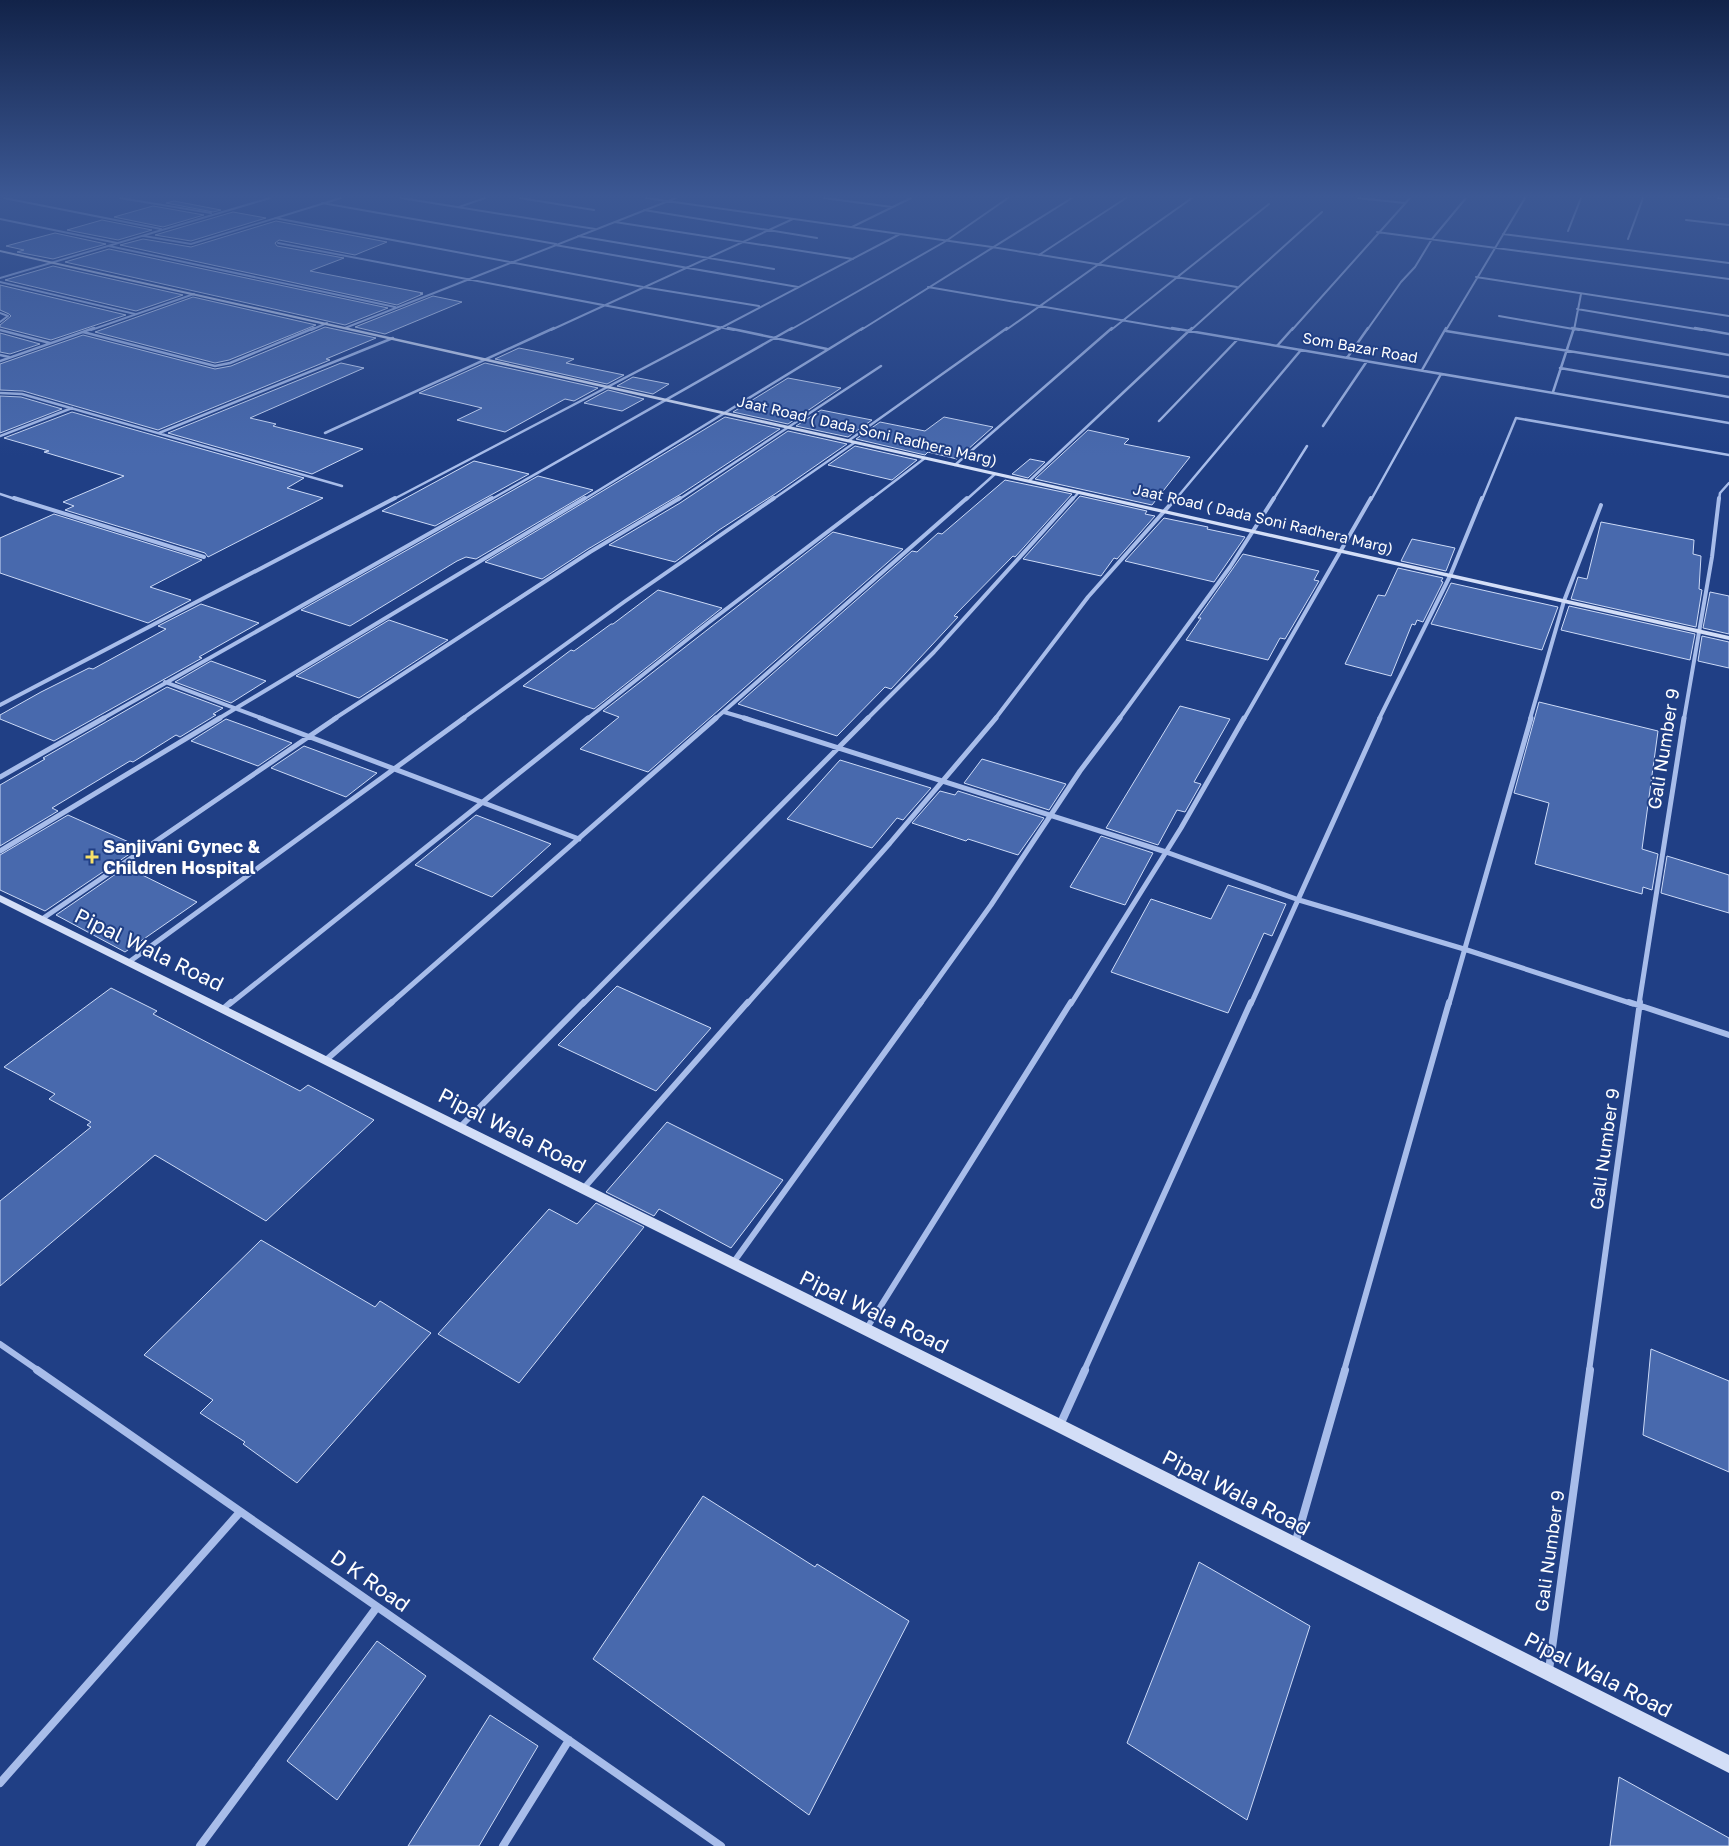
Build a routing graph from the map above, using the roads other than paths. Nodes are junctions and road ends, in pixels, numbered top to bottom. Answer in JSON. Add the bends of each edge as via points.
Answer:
{"nodes":[{"id":1,"x":9,"y":284,"type":"edge"},
{"id":2,"x":149,"y":284,"type":"edge"},
{"id":3,"x":286,"y":284,"type":"edge"},
{"id":4,"x":457,"y":284,"type":"edge"},
{"id":5,"x":495,"y":284,"type":"edge"},
{"id":6,"x":628,"y":284,"type":"edge"},
{"id":7,"x":649,"y":284,"type":"edge"},
{"id":8,"x":781,"y":284,"type":"edge"},
{"id":9,"x":804,"y":284,"type":"edge"},
{"id":10,"x":870,"y":284,"type":"edge"},
{"id":11,"x":931,"y":284,"type":"edge"},
{"id":12,"x":1068,"y":284,"type":"edge"},
{"id":13,"x":1166,"y":284,"type":"edge"},
{"id":14,"x":1219,"y":284,"type":"edge"},
{"id":15,"x":1240,"y":284,"type":"edge"},
{"id":16,"x":1332,"y":284,"type":"edge"},
{"id":17,"x":1399,"y":284,"type":"edge"},
{"id":18,"x":1472,"y":284,"type":"edge"},
{"id":19,"x":1520,"y":284,"type":"edge"},
{"id":20,"x":928,"y":286,"type":"junction"},
{"id":21,"x":643,"y":287,"type":"junction"},
{"id":22,"x":798,"y":287,"type":"junction"},
{"id":23,"x":1237,"y":287,"type":"junction"},
{"id":24,"x":194,"y":294,"type":"junction"},
{"id":25,"x":1581,"y":294,"type":"junction"},
{"id":26,"x":1038,"y":305,"type":"junction"},
{"id":27,"x":602,"y":306,"type":"junction"},
{"id":28,"x":760,"y":307,"type":"junction"},
{"id":29,"x":396,"y":308,"type":"junction"},
{"id":30,"x":1577,"y":309,"type":"junction"},
{"id":31,"x":0,"y":313,"type":"edge"},
{"id":32,"x":136,"y":314,"type":"junction"},
{"id":33,"x":1499,"y":316,"type":"dead end"},
{"id":34,"x":1729,"y":316,"type":"edge"},
{"id":35,"x":1122,"y":319,"type":"junction"},
{"id":36,"x":0,"y":322,"type":"edge"},
{"id":37,"x":327,"y":323,"type":"junction"},
{"id":38,"x":721,"y":327,"type":"junction"},
{"id":39,"x":345,"y":328,"type":"junction"},
{"id":40,"x":0,"y":330,"type":"edge"},
{"id":41,"x":1189,"y":330,"type":"junction"},
{"id":42,"x":1574,"y":330,"type":"junction"},
{"id":43,"x":1446,"y":331,"type":"junction"},
{"id":44,"x":83,"y":332,"type":"junction"},
{"id":45,"x":1729,"y":334,"type":"edge"},
{"id":46,"x":393,"y":338,"type":"junction"},
{"id":47,"x":775,"y":338,"type":"junction"},
{"id":48,"x":1238,"y":339,"type":"junction"},
{"id":49,"x":52,"y":343,"type":"junction"},
{"id":50,"x":1278,"y":346,"type":"junction"},
{"id":51,"x":827,"y":349,"type":"junction"},
{"id":52,"x":1301,"y":350,"type":"junction"},
{"id":53,"x":1566,"y":350,"type":"junction"},
{"id":54,"x":0,"y":355,"type":"edge"},
{"id":55,"x":1729,"y":355,"type":"edge"},
{"id":56,"x":10,"y":358,"type":"junction"},
{"id":57,"x":1347,"y":358,"type":"junction"},
{"id":58,"x":486,"y":360,"type":"junction"},
{"id":59,"x":0,"y":361,"type":"edge"},
{"id":60,"x":1367,"y":361,"type":"junction"},
{"id":61,"x":882,"y":366,"type":"dead end"},
{"id":62,"x":1560,"y":368,"type":"junction"},
{"id":63,"x":1422,"y":370,"type":"junction"},
{"id":64,"x":1441,"y":374,"type":"junction"},
{"id":65,"x":1729,"y":377,"type":"edge"},
{"id":66,"x":608,"y":388,"type":"junction"},
{"id":67,"x":1553,"y":392,"type":"junction"},
{"id":68,"x":0,"y":393,"type":"edge"},
{"id":69,"x":1729,"y":397,"type":"edge"},
{"id":70,"x":665,"y":401,"type":"junction"},
{"id":71,"x":73,"y":408,"type":"junction"},
{"id":72,"x":725,"y":414,"type":"junction"},
{"id":73,"x":1159,"y":421,"type":"dead end"},
{"id":74,"x":1729,"y":424,"type":"edge"},
{"id":75,"x":1323,"y":426,"type":"dead end"},
{"id":76,"x":786,"y":428,"type":"junction"},
{"id":77,"x":158,"y":433,"type":"junction"},
{"id":78,"x":325,"y":433,"type":"dead end"},
{"id":79,"x":0,"y":436,"type":"edge"},
{"id":80,"x":851,"y":442,"type":"junction"},
{"id":81,"x":1307,"y":446,"type":"dead end"},
{"id":82,"x":1729,"y":455,"type":"edge"},
{"id":83,"x":925,"y":458,"type":"junction"},
{"id":84,"x":955,"y":465,"type":"junction"},
{"id":85,"x":995,"y":474,"type":"junction"},
{"id":86,"x":1029,"y":481,"type":"junction"},
{"id":87,"x":1729,"y":483,"type":"edge"},
{"id":88,"x":342,"y":486,"type":"dead end"},
{"id":89,"x":1079,"y":492,"type":"junction"},
{"id":90,"x":0,"y":494,"type":"edge"},
{"id":91,"x":1601,"y":505,"type":"dead end"},
{"id":92,"x":1165,"y":511,"type":"junction"},
{"id":93,"x":1252,"y":531,"type":"junction"},
{"id":94,"x":1341,"y":551,"type":"junction"},
{"id":95,"x":204,"y":558,"type":"dead end"},
{"id":96,"x":1450,"y":576,"type":"junction"},
{"id":97,"x":1564,"y":601,"type":"junction"},
{"id":98,"x":1698,"y":631,"type":"junction"},
{"id":99,"x":1729,"y":638,"type":"edge"},
{"id":100,"x":165,"y":682,"type":"junction"},
{"id":101,"x":0,"y":705,"type":"edge"},
{"id":102,"x":236,"y":708,"type":"junction"},
{"id":103,"x":724,"y":712,"type":"junction"},
{"id":104,"x":311,"y":736,"type":"junction"},
{"id":105,"x":838,"y":748,"type":"junction"},
{"id":106,"x":395,"y":769,"type":"junction"},
{"id":107,"x":0,"y":777,"type":"edge"},
{"id":108,"x":942,"y":782,"type":"junction"},
{"id":109,"x":482,"y":802,"type":"junction"},
{"id":110,"x":1050,"y":817,"type":"junction"},
{"id":111,"x":579,"y":839,"type":"junction"},
{"id":112,"x":0,"y":851,"type":"edge"},
{"id":113,"x":1166,"y":852,"type":"junction"},
{"id":114,"x":0,"y":898,"type":"edge"},
{"id":115,"x":1298,"y":900,"type":"junction"},
{"id":116,"x":42,"y":919,"type":"junction"},
{"id":117,"x":1464,"y":949,"type":"junction"},
{"id":118,"x":129,"y":962,"type":"junction"},
{"id":119,"x":1639,"y":1006,"type":"junction"},
{"id":120,"x":223,"y":1009,"type":"junction"},
{"id":121,"x":1729,"y":1035,"type":"edge"},
{"id":122,"x":326,"y":1060,"type":"junction"},
{"id":123,"x":460,"y":1128,"type":"junction"},
{"id":124,"x":583,"y":1189,"type":"junction"},
{"id":125,"x":733,"y":1263,"type":"junction"},
{"id":126,"x":866,"y":1330,"type":"junction"},
{"id":127,"x":0,"y":1344,"type":"edge"},
{"id":128,"x":1060,"y":1426,"type":"junction"},
{"id":129,"x":240,"y":1512,"type":"junction"},
{"id":130,"x":1295,"y":1544,"type":"junction"},
{"id":131,"x":377,"y":1606,"type":"junction"},
{"id":132,"x":1548,"y":1673,"type":"junction"},
{"id":133,"x":568,"y":1740,"type":"junction"},
{"id":134,"x":1729,"y":1764,"type":"edge"},
{"id":135,"x":0,"y":1784,"type":"edge"},
{"id":136,"x":200,"y":1846,"type":"edge"},
{"id":137,"x":503,"y":1846,"type":"edge"},
{"id":138,"x":721,"y":1846,"type":"edge"}],
"edges":[{"from":1,"to":32,"type":"street"},
{"from":2,"to":24,"type":"street","name":"Jaat Road ( Dada Soni Radhera Marg)"},
{"from":3,"to":29,"type":"street"},
{"from":4,"to":29,"type":"street"},
{"from":5,"to":27,"type":"street"},
{"from":6,"to":21,"type":"street"},
{"from":7,"to":21,"type":"street"},
{"from":8,"to":22,"type":"street"},
{"from":9,"to":22,"type":"street"},
{"from":10,"to":47,"type":"street"},
{"from":11,"to":20,"type":"street"},
{"from":12,"to":26,"type":"street"},
{"from":13,"to":35,"type":"street"},
{"from":14,"to":23,"type":"street"},
{"from":15,"to":23,"type":"street"},
{"from":16,"to":50,"type":"street"},
{"from":17,"to":57,"type":"street"},
{"from":18,"to":43,"type":"street"},
{"from":19,"to":25,"type":"street"},
{"from":20,"to":26,"type":"street","name":"Som Bazar Road"},
{"from":20,"to":51,"type":"street"},
{"from":21,"to":27,"type":"street"},
{"from":21,"to":28,"type":"street"},
{"from":22,"to":28,"type":"street"},
{"from":23,"to":41,"type":"street"},
{"from":24,"to":32,"type":"street"},
{"from":24,"to":37,"type":"street","name":"Jaat Road ( Dada Soni Radhera Marg)"},
{"from":25,"to":30,"type":"street"},
{"from":25,"to":34,"type":"street"},
{"from":26,"to":35,"type":"street","name":"Som Bazar Road"},
{"from":26,"to":80,"type":"street"},
{"from":27,"to":38,"type":"street"},
{"from":27,"to":58,"type":"street"},
{"from":28,"to":38,"type":"street"},
{"from":29,"to":39,"type":"street"},
{"from":30,"to":42,"type":"street"},
{"from":30,"to":45,"type":"street"},
{"from":31,"to":36,"type":"street","via":[[8,316]]},
{"from":32,"to":44,"type":"street"},
{"from":33,"to":42,"type":"street"},
{"from":35,"to":41,"type":"street","name":"Som Bazar Road"},
{"from":35,"to":84,"type":"street"},
{"from":37,"to":39,"type":"street","name":"Jaat Road ( Dada Soni Radhera Marg)"},
{"from":37,"to":44,"type":"street","via":[[230,363],[215,366]]},
{"from":38,"to":47,"type":"street"},
{"from":38,"to":66,"type":"street"},
{"from":39,"to":46,"type":"street","name":"Jaat Road ( Dada Soni Radhera Marg)"},
{"from":40,"to":49,"type":"street"},
{"from":41,"to":48,"type":"street","name":"Som Bazar Road"},
{"from":41,"to":86,"type":"street"},
{"from":42,"to":53,"type":"street"},
{"from":42,"to":55,"type":"street"},
{"from":43,"to":53,"type":"street"},
{"from":43,"to":63,"type":"street"},
{"from":44,"to":49,"type":"street"},
{"from":46,"to":58,"type":"street","name":"Jaat Road ( Dada Soni Radhera Marg)"},
{"from":46,"to":77,"type":"street"},
{"from":47,"to":51,"type":"street"},
{"from":47,"to":70,"type":"street"},
{"from":48,"to":50,"type":"street","name":"Som Bazar Road"},
{"from":48,"to":73,"type":"street"},
{"from":49,"to":56,"type":"street"},
{"from":50,"to":52,"type":"street","name":"Som Bazar Road"},
{"from":51,"to":72,"type":"street"},
{"from":52,"to":57,"type":"street","name":"Som Bazar Road"},
{"from":52,"to":92,"type":"street"},
{"from":53,"to":62,"type":"street"},
{"from":53,"to":65,"type":"street"},
{"from":54,"to":56,"type":"street"},
{"from":56,"to":59,"type":"street"},
{"from":57,"to":60,"type":"street","name":"Som Bazar Road"},
{"from":58,"to":66,"type":"street","name":"Jaat Road ( Dada Soni Radhera Marg)"},
{"from":58,"to":78,"type":"street"},
{"from":60,"to":63,"type":"street","name":"Som Bazar Road"},
{"from":60,"to":75,"type":"street"},
{"from":61,"to":76,"type":"street"},
{"from":62,"to":67,"type":"street"},
{"from":62,"to":69,"type":"street"},
{"from":63,"to":64,"type":"street","name":"Som Bazar Road"},
{"from":64,"to":67,"type":"street","name":"Som Bazar Road"},
{"from":64,"to":94,"type":"street"},
{"from":66,"to":70,"type":"street","name":"Jaat Road ( Dada Soni Radhera Marg)"},
{"from":66,"to":101,"type":"street"},
{"from":67,"to":74,"type":"street","name":"Som Bazar Road"},
{"from":68,"to":71,"type":"street","via":[[22,394]]},
{"from":70,"to":72,"type":"street","name":"Jaat Road ( Dada Soni Radhera Marg)"},
{"from":70,"to":100,"type":"street"},
{"from":71,"to":77,"type":"street"},
{"from":71,"to":79,"type":"street"},
{"from":72,"to":76,"type":"street","name":"Jaat Road ( Dada Soni Radhera Marg)"},
{"from":72,"to":102,"type":"street"},
{"from":76,"to":80,"type":"street","name":"Jaat Road ( Dada Soni Radhera Marg)"},
{"from":76,"to":104,"type":"street","via":[[673,503],[574,562]]},
{"from":77,"to":88,"type":"street"},
{"from":80,"to":83,"type":"street","name":"Jaat Road ( Dada Soni Radhera Marg)"},
{"from":80,"to":106,"type":"street"},
{"from":81,"to":93,"type":"street"},
{"from":82,"to":96,"type":"street","via":[[1516,418]]},
{"from":83,"to":84,"type":"street","name":"Jaat Road ( Dada Soni Radhera Marg)"},
{"from":83,"to":109,"type":"street","via":[[708,622]]},
{"from":84,"to":85,"type":"street","name":"Jaat Road ( Dada Soni Radhera Marg)"},
{"from":85,"to":86,"type":"street","name":"Jaat Road ( Dada Soni Radhera Marg)"},
{"from":85,"to":103,"type":"street"},
{"from":86,"to":89,"type":"street","name":"Jaat Road ( Dada Soni Radhera Marg)"},
{"from":87,"to":98,"type":"street","name":"Gali Number 9","via":[[1720,493]]},
{"from":89,"to":92,"type":"street","name":"Jaat Road ( Dada Soni Radhera Marg)"},
{"from":89,"to":105,"type":"street","via":[[934,652]]},
{"from":90,"to":95,"type":"street"},
{"from":91,"to":97,"type":"street"},
{"from":92,"to":93,"type":"street","name":"Jaat Road ( Dada Soni Radhera Marg)"},
{"from":92,"to":108,"type":"street","via":[[1088,597],[989,727]]},
{"from":93,"to":94,"type":"street","name":"Jaat Road ( Dada Soni Radhera Marg)"},
{"from":93,"to":110,"type":"street","via":[[1202,607],[1080,771]]},
{"from":94,"to":96,"type":"street","name":"Jaat Road ( Dada Soni Radhera Marg)"},
{"from":94,"to":113,"type":"street"},
{"from":96,"to":97,"type":"street","name":"Jaat Road ( Dada Soni Radhera Marg)"},
{"from":96,"to":115,"type":"street","via":[[1382,713]]},
{"from":97,"to":98,"type":"street","name":"Jaat Road ( Dada Soni Radhera Marg)"},
{"from":97,"to":117,"type":"street"},
{"from":98,"to":99,"type":"street","name":"Jaat Road ( Dada Soni Radhera Marg)"},
{"from":98,"to":119,"type":"street","name":"Gali Number 9"},
{"from":100,"to":102,"type":"street"},
{"from":100,"to":107,"type":"street"},
{"from":102,"to":104,"type":"street"},
{"from":102,"to":112,"type":"street"},
{"from":103,"to":105,"type":"street"},
{"from":103,"to":111,"type":"street"},
{"from":104,"to":106,"type":"street"},
{"from":104,"to":116,"type":"street"},
{"from":105,"to":108,"type":"street"},
{"from":105,"to":123,"type":"street"},
{"from":106,"to":109,"type":"street"},
{"from":106,"to":118,"type":"street"},
{"from":108,"to":110,"type":"street"},
{"from":108,"to":124,"type":"street"},
{"from":109,"to":111,"type":"street"},
{"from":109,"to":120,"type":"street"},
{"from":110,"to":113,"type":"street"},
{"from":110,"to":125,"type":"street","via":[[991,905]]},
{"from":111,"to":122,"type":"street"},
{"from":113,"to":115,"type":"street"},
{"from":113,"to":126,"type":"street"},
{"from":114,"to":116,"type":"street","name":"Pipal Wala Road"},
{"from":115,"to":117,"type":"street"},
{"from":115,"to":128,"type":"street"},
{"from":116,"to":118,"type":"street","name":"Pipal Wala Road"},
{"from":117,"to":119,"type":"street"},
{"from":117,"to":130,"type":"street"},
{"from":118,"to":120,"type":"street","name":"Pipal Wala Road"},
{"from":119,"to":121,"type":"street"},
{"from":119,"to":132,"type":"street","name":"Gali Number 9"},
{"from":120,"to":122,"type":"street","name":"Pipal Wala Road"},
{"from":122,"to":123,"type":"street","name":"Pipal Wala Road"},
{"from":123,"to":124,"type":"street","name":"Pipal Wala Road"},
{"from":124,"to":125,"type":"street","name":"Pipal Wala Road"},
{"from":125,"to":126,"type":"street","name":"Pipal Wala Road"},
{"from":126,"to":128,"type":"street","name":"Pipal Wala Road"},
{"from":127,"to":129,"type":"street","name":"D K Road"},
{"from":128,"to":130,"type":"street","name":"Pipal Wala Road"},
{"from":129,"to":131,"type":"street","name":"D K Road"},
{"from":129,"to":135,"type":"street"},
{"from":130,"to":132,"type":"street","name":"Pipal Wala Road"},
{"from":131,"to":133,"type":"street","name":"D K Road"},
{"from":131,"to":136,"type":"street"},
{"from":132,"to":134,"type":"street","name":"Pipal Wala Road"},
{"from":133,"to":137,"type":"street"},
{"from":133,"to":138,"type":"street","name":"D K Road"}]}
